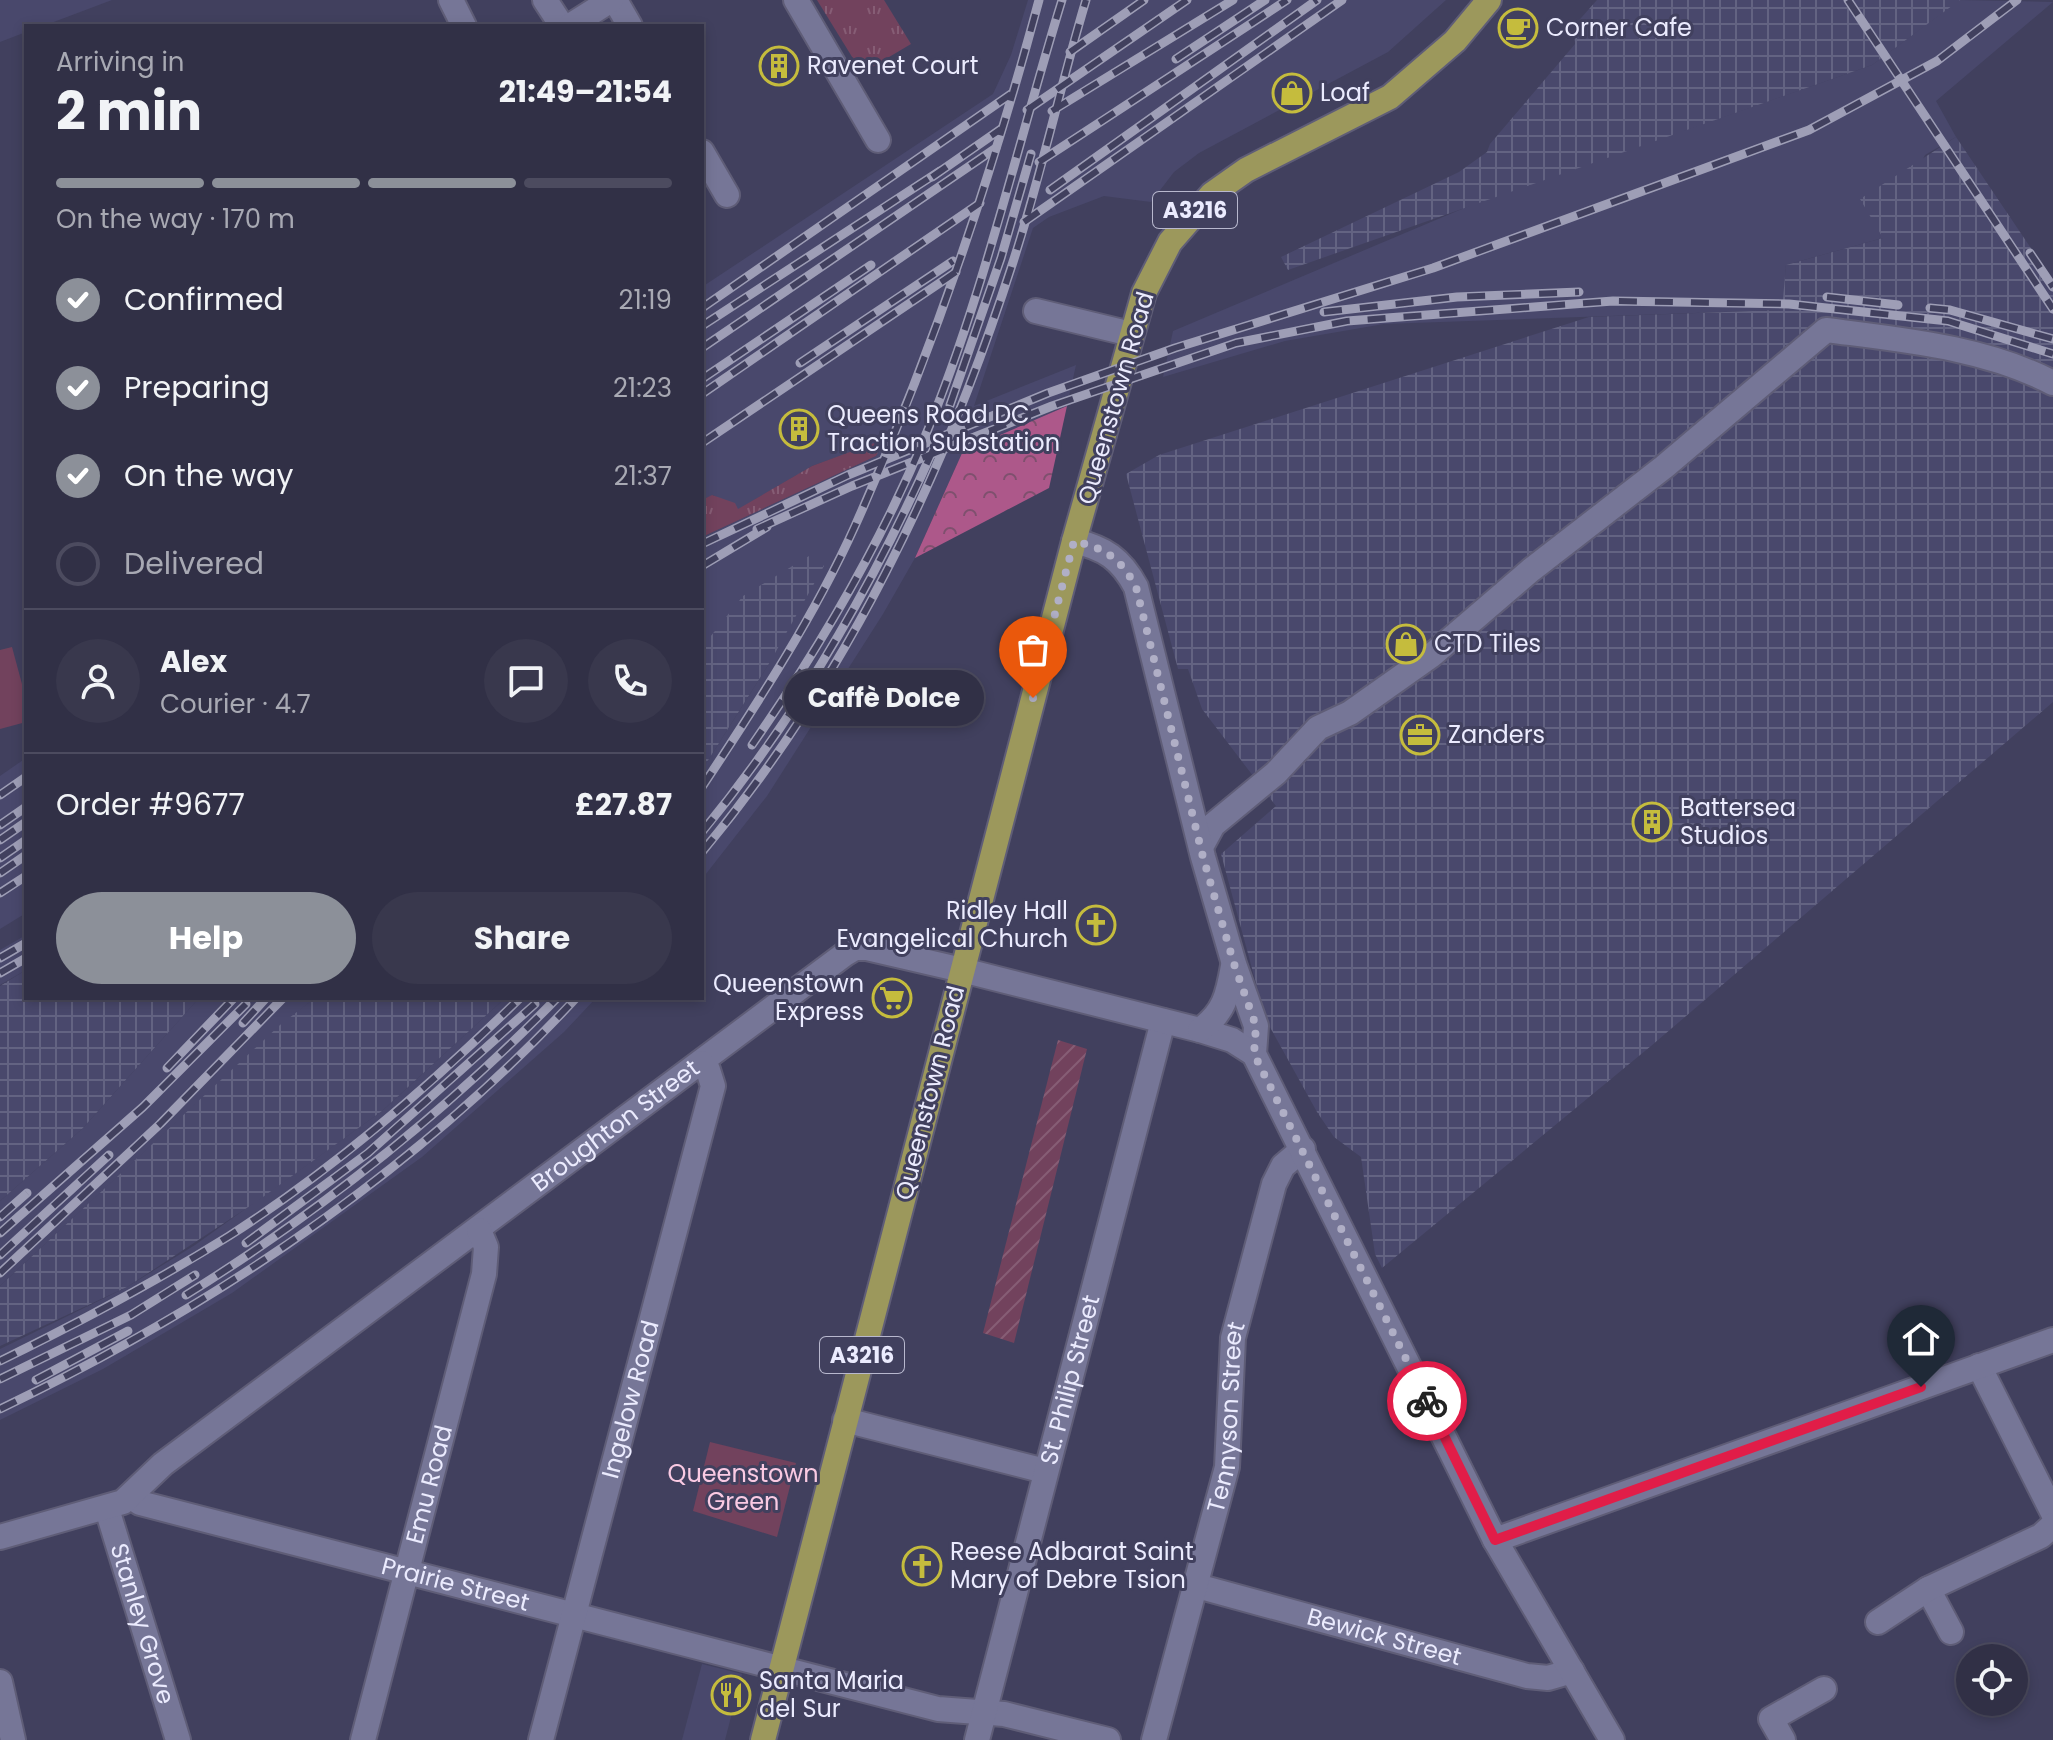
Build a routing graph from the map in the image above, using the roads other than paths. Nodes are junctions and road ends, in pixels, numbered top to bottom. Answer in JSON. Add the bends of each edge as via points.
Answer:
{"nodes":[{"id":1,"x":545,"y":0,"type":"edge"},
{"id":2,"x":613,"y":0,"type":"edge"},
{"id":3,"x":796,"y":0,"type":"edge"},
{"id":4,"x":1489,"y":0,"type":"edge"},
{"id":5,"x":561,"y":24,"type":"edge"},
{"id":6,"x":573,"y":24,"type":"edge"},
{"id":7,"x":629,"y":24,"type":"edge"},
{"id":8,"x":878,"y":140,"type":"dead end"},
{"id":9,"x":704,"y":155,"type":"edge"},
{"id":10,"x":727,"y":195,"type":"dead end"},
{"id":11,"x":1036,"y":311,"type":"dead end"},
{"id":12,"x":1131,"y":334,"type":"junction"},
{"id":13,"x":2053,"y":383,"type":"edge"},
{"id":14,"x":1074,"y":541,"type":"junction"},
{"id":15,"x":1201,"y":847,"type":"junction"},
{"id":16,"x":1234,"y":964,"type":"junction"},
{"id":17,"x":962,"y":970,"type":"junction"},
{"id":18,"x":1163,"y":1021,"type":"junction"},
{"id":19,"x":1200,"y":1030,"type":"junction"},
{"id":20,"x":1254,"y":1054,"type":"junction"},
{"id":21,"x":701,"y":1063,"type":"junction"},
{"id":22,"x":1303,"y":1149,"type":"junction"},
{"id":23,"x":479,"y":1230,"type":"junction"},
{"id":24,"x":2053,"y":1340,"type":"edge"},
{"id":25,"x":1979,"y":1366,"type":"junction"},
{"id":26,"x":845,"y":1420,"type":"junction"},
{"id":27,"x":1045,"y":1471,"type":"junction"},
{"id":28,"x":130,"y":1496,"type":"junction"},
{"id":29,"x":107,"y":1509,"type":"junction"},
{"id":30,"x":2053,"y":1513,"type":"edge"},
{"id":31,"x":2053,"y":1525,"type":"edge"},
{"id":32,"x":0,"y":1537,"type":"edge"},
{"id":33,"x":1495,"y":1540,"type":"junction"},
{"id":34,"x":407,"y":1570,"type":"junction"},
{"id":35,"x":1197,"y":1586,"type":"junction"},
{"id":36,"x":1928,"y":1589,"type":"junction"},
{"id":37,"x":574,"y":1615,"type":"junction"},
{"id":38,"x":1878,"y":1622,"type":"dead end"},
{"id":39,"x":1951,"y":1632,"type":"dead end"},
{"id":40,"x":782,"y":1667,"type":"junction"},
{"id":41,"x":1572,"y":1671,"type":"junction"},
{"id":42,"x":0,"y":1682,"type":"edge"},
{"id":43,"x":1824,"y":1689,"type":"dead end"},
{"id":44,"x":983,"y":1712,"type":"junction"},
{"id":45,"x":13,"y":1740,"type":"edge"},
{"id":46,"x":178,"y":1740,"type":"edge"},
{"id":47,"x":363,"y":1740,"type":"edge"},
{"id":48,"x":541,"y":1740,"type":"edge"},
{"id":49,"x":763,"y":1740,"type":"edge"},
{"id":50,"x":977,"y":1740,"type":"edge"},
{"id":51,"x":1108,"y":1740,"type":"edge"},
{"id":52,"x":1154,"y":1740,"type":"edge"},
{"id":53,"x":1612,"y":1740,"type":"edge"},
{"id":54,"x":1783,"y":1740,"type":"edge"}],
"edges":[{"from":1,"to":5,"type":"street"},
{"from":2,"to":6,"type":"street"},
{"from":2,"to":7,"type":"street"},
{"from":3,"to":8,"type":"street"},
{"from":4,"to":12,"type":"main road","name":"Queenstown Road","number":"A3216","via":[[1455,41],[1390,97],[1246,170],[1212,194],[1170,242],[1144,293]]},
{"from":9,"to":10,"type":"street"},
{"from":11,"to":12,"type":"street"},
{"from":12,"to":14,"type":"main road","name":"Queenstown Road","number":"A3216"},
{"from":13,"to":15,"type":"street","via":[[1963,351],[1826,330],[1432,655],[1350,713],[1318,728],[1276,773],[1213,825]]},
{"from":14,"to":15,"type":"street","via":[[1102,548],[1125,567],[1136,587]]},
{"from":14,"to":17,"type":"main road","name":"Queenstown Road","number":"A3216"},
{"from":15,"to":16,"type":"street"},
{"from":16,"to":19,"type":"street","via":[[1228,998],[1216,1019]]},
{"from":16,"to":20,"type":"street","via":[[1256,1026]]},
{"from":17,"to":18,"type":"street","name":"Broughton Street"},
{"from":17,"to":21,"type":"street","name":"Broughton Street","via":[[855,948]]},
{"from":17,"to":26,"type":"main road","name":"Queenstown Road","number":"A3216"},
{"from":18,"to":19,"type":"street","name":"Broughton Street"},
{"from":18,"to":27,"type":"street","name":"St. Philip Street"},
{"from":19,"to":20,"type":"street","name":"Broughton Street"},
{"from":20,"to":22,"type":"street"},
{"from":21,"to":23,"type":"street","name":"Broughton Street"},
{"from":21,"to":37,"type":"street","name":"Ingelow Road","via":[[713,1086]]},
{"from":22,"to":33,"type":"street"},
{"from":22,"to":35,"type":"street","name":"Tennyson Street","via":[[1283,1166],[1274,1184],[1233,1338],[1227,1467]]},
{"from":23,"to":28,"type":"street","name":"Broughton Street","via":[[163,1464]]},
{"from":23,"to":34,"type":"street","name":"Emu Road","via":[[486,1247],[484,1274]]},
{"from":24,"to":25,"type":"street"},
{"from":25,"to":30,"type":"street"},
{"from":25,"to":33,"type":"street"},
{"from":26,"to":27,"type":"street"},
{"from":26,"to":40,"type":"main road","name":"Queenstown Road","number":"A3216"},
{"from":27,"to":44,"type":"street","name":"St. Philip Street"},
{"from":28,"to":29,"type":"street","name":"Broughton Street"},
{"from":28,"to":34,"type":"street","name":"Prairie Street","via":[[153,1507]]},
{"from":29,"to":32,"type":"street","name":"Broughton Street"},
{"from":29,"to":46,"type":"street","name":"Stanley Grove"},
{"from":31,"to":36,"type":"street","via":[[2041,1536]]},
{"from":33,"to":41,"type":"street"},
{"from":34,"to":37,"type":"street","name":"Prairie Street"},
{"from":34,"to":47,"type":"street","name":"Emu Road"},
{"from":35,"to":41,"type":"street","name":"Bewick Street","via":[[1527,1676],[1548,1678]]},
{"from":35,"to":52,"type":"street","name":"Tennyson Street"},
{"from":36,"to":38,"type":"street"},
{"from":36,"to":39,"type":"street"},
{"from":37,"to":40,"type":"street","name":"Prairie Street"},
{"from":37,"to":48,"type":"street","name":"Ingelow Road"},
{"from":40,"to":44,"type":"street","name":"Prairie Street","via":[[938,1709]]},
{"from":40,"to":49,"type":"main road","name":"Queenstown Road","number":"A3216"},
{"from":41,"to":53,"type":"street"},
{"from":42,"to":45,"type":"street"},
{"from":43,"to":54,"type":"street","via":[[1771,1719]]},
{"from":44,"to":50,"type":"street","name":"St. Philip Street"},
{"from":44,"to":51,"type":"street","name":"Prairie Street"}]}
